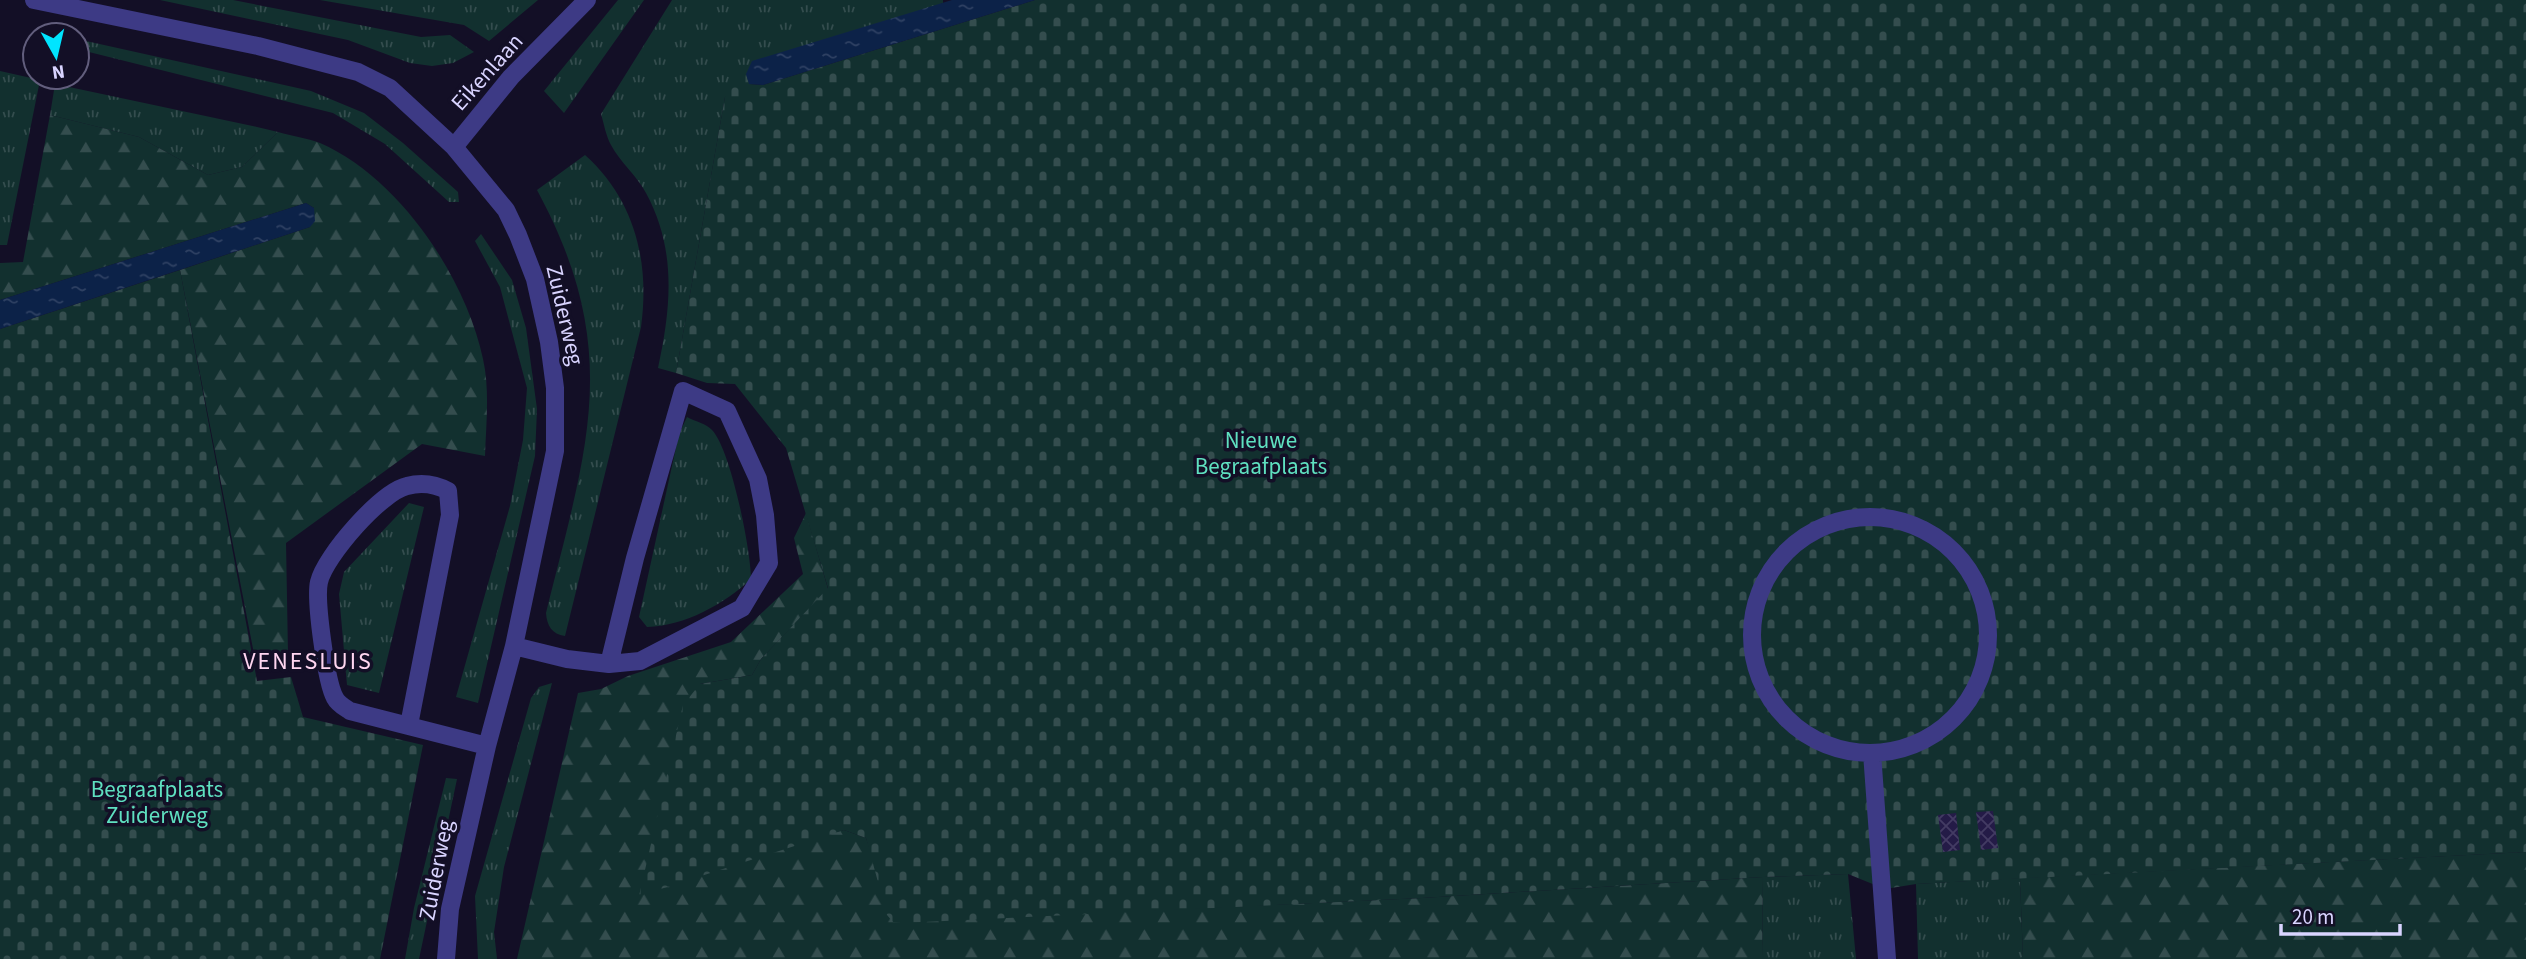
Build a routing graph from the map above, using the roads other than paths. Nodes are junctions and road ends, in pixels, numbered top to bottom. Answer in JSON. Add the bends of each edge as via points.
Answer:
{"nodes":[{"id":1,"x":34,"y":0,"type":"edge"},
{"id":2,"x":587,"y":0,"type":"edge"},
{"id":3,"x":453,"y":147,"type":"junction"},
{"id":4,"x":514,"y":646,"type":"junction"},
{"id":5,"x":609,"y":664,"type":"junction"},
{"id":6,"x":409,"y":725,"type":"junction"},
{"id":7,"x":487,"y":746,"type":"junction"},
{"id":8,"x":1872,"y":753,"type":"junction"},
{"id":9,"x":446,"y":959,"type":"edge"},
{"id":10,"x":1887,"y":959,"type":"edge"}],
"edges":[{"from":1,"to":3,"type":"street","name":"Zuiderweg","via":[[258,46],[358,72],[390,88]]},
{"from":2,"to":3,"type":"street","name":"Eikenlaan","via":[[511,77]]},
{"from":3,"to":4,"type":"street","name":"Zuiderweg","via":[[506,211],[518,235],[542,308],[555,388],[555,452]]},
{"from":4,"to":5,"type":"street"},
{"from":4,"to":7,"type":"street","name":"Zuiderweg"},
{"from":5,"to":5,"type":"street","via":[[640,661],[742,608],[769,564],[758,479],[727,411],[683,391]]},
{"from":6,"to":6,"type":"street","via":[[450,515],[448,491],[435,484],[406,486],[387,496],[330,557],[318,583],[326,665],[338,703],[350,711]]},
{"from":6,"to":7,"type":"street"},
{"from":7,"to":9,"type":"street","name":"Zuiderweg","via":[[450,909]]},
{"from":8,"to":8,"type":"street","via":[[1904,748],[1934,735],[1959,714],[1984,670],[1988,621],[1979,588],[1962,560],[1938,538],[1901,520],[1860,517],[1827,524],[1797,541],[1773,564],[1753,611],[1751,636],[1766,694],[1785,718],[1810,738],[1840,750]]},
{"from":8,"to":10,"type":"street"}]}
